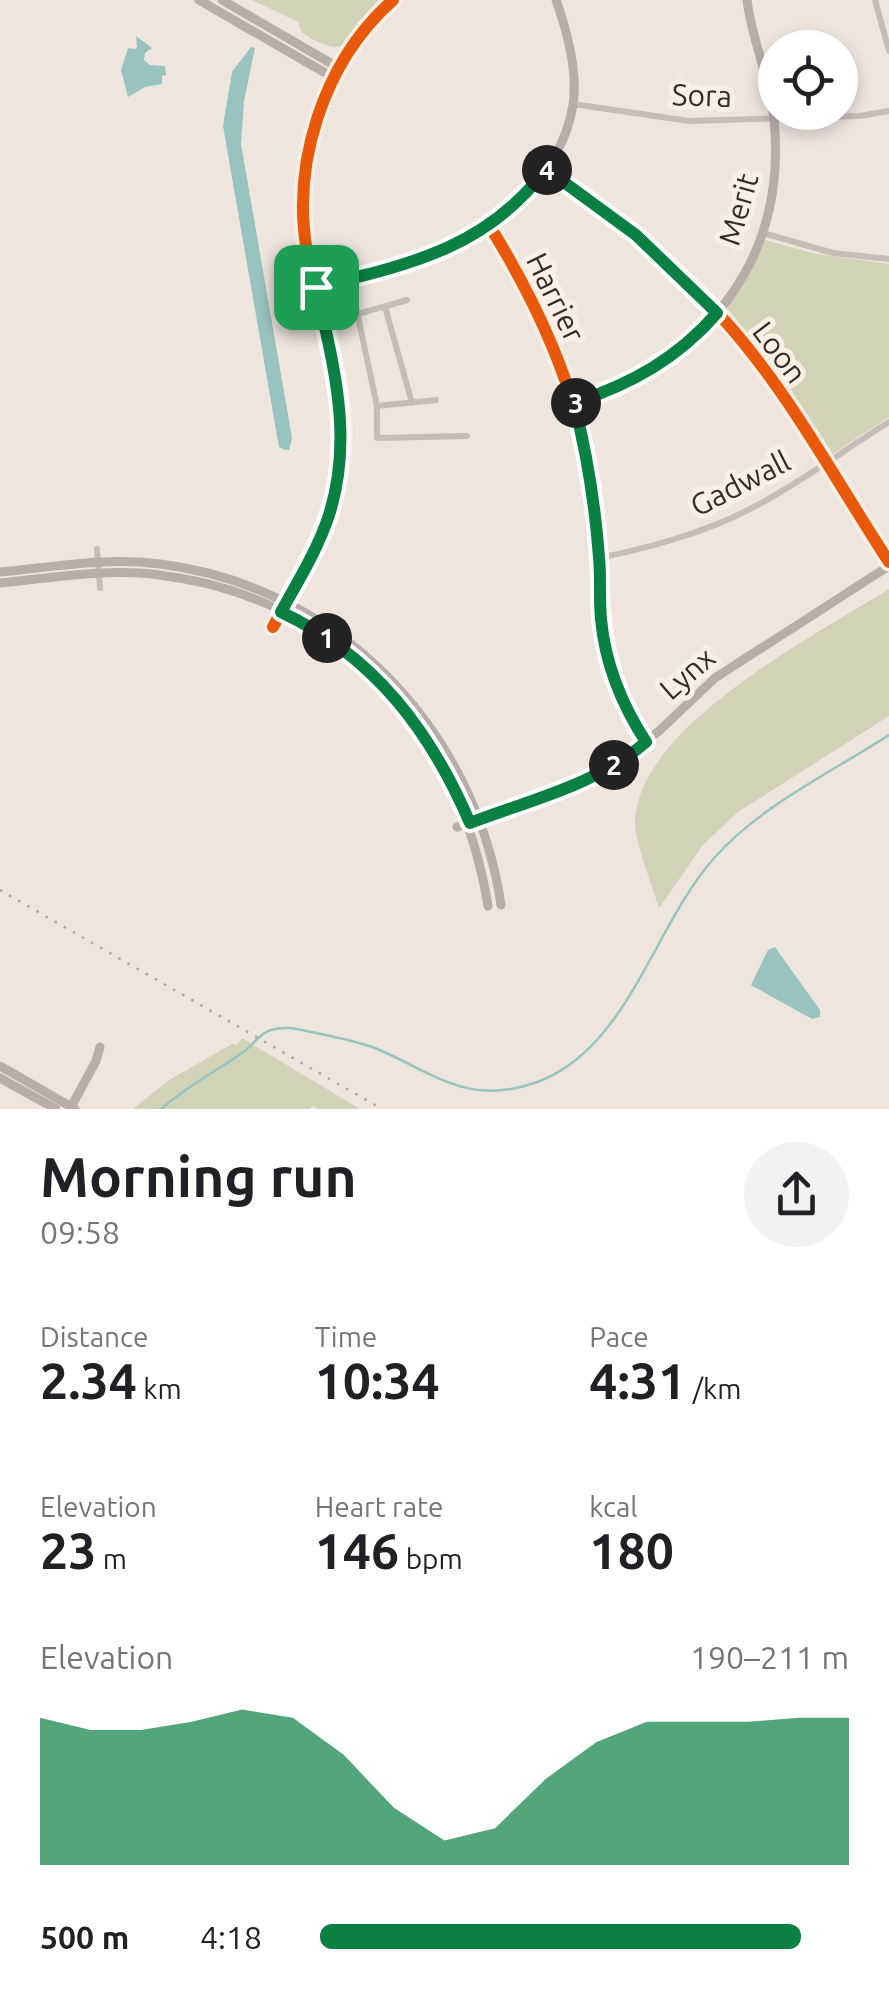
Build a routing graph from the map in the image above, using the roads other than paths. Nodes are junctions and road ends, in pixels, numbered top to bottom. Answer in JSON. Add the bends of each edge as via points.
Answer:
{"nodes":[{"id":1,"x":199,"y":0,"type":"edge"},
{"id":2,"x":222,"y":0,"type":"edge"},
{"id":3,"x":392,"y":0,"type":"edge"},
{"id":4,"x":556,"y":0,"type":"edge"},
{"id":5,"x":748,"y":0,"type":"edge"},
{"id":6,"x":875,"y":0,"type":"edge"},
{"id":7,"x":758,"y":40,"type":"edge"},
{"id":8,"x":889,"y":51,"type":"edge"},
{"id":9,"x":337,"y":73,"type":"junction"},
{"id":10,"x":573,"y":104,"type":"junction"},
{"id":11,"x":889,"y":111,"type":"edge"},
{"id":12,"x":858,"y":116,"type":"edge"},
{"id":13,"x":758,"y":118,"type":"edge"},
{"id":14,"x":774,"y":130,"type":"edge"},
{"id":15,"x":546,"y":169,"type":"junction"},
{"id":16,"x":489,"y":225,"type":"junction"},
{"id":17,"x":763,"y":234,"type":"junction"},
{"id":18,"x":889,"y":259,"type":"edge"},
{"id":19,"x":350,"y":279,"type":"junction"},
{"id":20,"x":316,"y":287,"type":"junction"},
{"id":21,"x":407,"y":300,"type":"dead end"},
{"id":22,"x":384,"y":307,"type":"junction"},
{"id":23,"x":717,"y":313,"type":"junction"},
{"id":24,"x":358,"y":314,"type":"junction"},
{"id":25,"x":436,"y":400,"type":"dead end"},
{"id":26,"x":412,"y":403,"type":"junction"},
{"id":27,"x":574,"y":403,"type":"junction"},
{"id":28,"x":377,"y":406,"type":"junction"},
{"id":29,"x":889,"y":422,"type":"edge"},
{"id":30,"x":467,"y":436,"type":"dead end"},
{"id":31,"x":826,"y":463,"type":"junction"},
{"id":32,"x":97,"y":549,"type":"dead end"},
{"id":33,"x":599,"y":558,"type":"junction"},
{"id":34,"x":889,"y":564,"type":"edge"},
{"id":35,"x":98,"y":567,"type":"junction"},
{"id":36,"x":0,"y":572,"type":"edge"},
{"id":37,"x":0,"y":583,"type":"edge"},
{"id":38,"x":100,"y":588,"type":"dead end"},
{"id":39,"x":284,"y":607,"type":"junction"},
{"id":40,"x":273,"y":627,"type":"dead end"},
{"id":41,"x":646,"y":742,"type":"junction"},
{"id":42,"x":475,"y":821,"type":"junction"},
{"id":43,"x":457,"y":828,"type":"dead end"},
{"id":44,"x":501,"y":905,"type":"dead end"},
{"id":45,"x":488,"y":906,"type":"dead end"},
{"id":46,"x":100,"y":1046,"type":"dead end"},
{"id":47,"x":0,"y":1066,"type":"edge"},
{"id":48,"x":0,"y":1078,"type":"edge"},
{"id":49,"x":72,"y":1108,"type":"edge"},
{"id":50,"x":56,"y":1109,"type":"edge"}],
"edges":[{"from":1,"to":9,"type":"street"},
{"from":2,"to":9,"type":"street"},
{"from":3,"to":9,"type":"street"},
{"from":4,"to":10,"type":"street","via":[[572,64]]},
{"from":5,"to":7,"type":"street","name":"Merit"},
{"from":6,"to":8,"type":"street"},
{"from":9,"to":20,"type":"street","via":[[307,154],[303,192]]},
{"from":10,"to":13,"type":"street","name":"Sora","via":[[689,120]]},
{"from":10,"to":15,"type":"street"},
{"from":11,"to":12,"type":"street","name":"Sora"},
{"from":14,"to":17,"type":"street","name":"Merit","via":[[775,184]]},
{"from":15,"to":16,"type":"street"},
{"from":15,"to":23,"type":"street","name":"Loon","via":[[636,235]]},
{"from":16,"to":19,"type":"street","via":[[427,259]]},
{"from":16,"to":27,"type":"street","name":"Harrier","via":[[544,322]]},
{"from":17,"to":18,"type":"street"},
{"from":17,"to":23,"type":"street","name":"Merit"},
{"from":19,"to":20,"type":"street"},
{"from":19,"to":24,"type":"street"},
{"from":20,"to":39,"type":"street","via":[[343,438],[328,519]]},
{"from":21,"to":22,"type":"street"},
{"from":22,"to":24,"type":"street"},
{"from":22,"to":26,"type":"street"},
{"from":23,"to":27,"type":"street","name":"Merit","via":[[656,368]]},
{"from":23,"to":31,"type":"street","name":"Loon"},
{"from":24,"to":28,"type":"street"},
{"from":25,"to":26,"type":"street"},
{"from":26,"to":28,"type":"street"},
{"from":27,"to":33,"type":"street","name":"Harrier"},
{"from":28,"to":30,"type":"street","via":[[377,438]]},
{"from":29,"to":31,"type":"street","name":"Gadwall"},
{"from":31,"to":33,"type":"street","name":"Gadwall","via":[[719,524]]},
{"from":31,"to":34,"type":"street","name":"Loon"},
{"from":32,"to":35,"type":"street"},
{"from":33,"to":41,"type":"street","name":"Harrier","via":[[608,656],[627,712]]},
{"from":34,"to":41,"type":"street","name":"Lynx","via":[[725,671]]},
{"from":35,"to":36,"type":"street"},
{"from":35,"to":37,"type":"street"},
{"from":35,"to":38,"type":"street"},
{"from":35,"to":39,"type":"street","via":[[158,564],[207,572]]},
{"from":39,"to":40,"type":"street"},
{"from":39,"to":42,"type":"street","via":[[348,640],[387,674],[445,748]]},
{"from":41,"to":42,"type":"street","name":"Lynx","via":[[586,780]]},
{"from":42,"to":43,"type":"street","name":"Lynx"},
{"from":42,"to":44,"type":"street","via":[[491,852]]},
{"from":42,"to":45,"type":"street"},
{"from":46,"to":49,"type":"street"},
{"from":47,"to":49,"type":"street"},
{"from":48,"to":50,"type":"street"}]}
